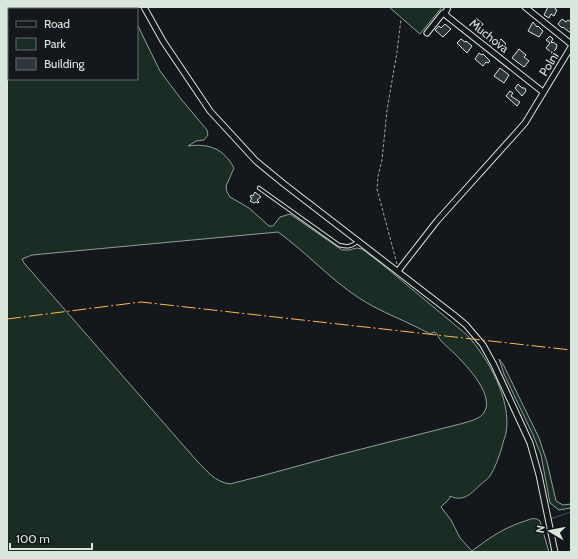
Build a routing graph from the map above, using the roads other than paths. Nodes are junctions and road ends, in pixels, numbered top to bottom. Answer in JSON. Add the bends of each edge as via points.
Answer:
{"nodes":[{"id":1,"x":144,"y":7,"type":"edge"},
{"id":2,"x":448,"y":7,"type":"edge"},
{"id":3,"x":525,"y":7,"type":"edge"},
{"id":4,"x":445,"y":14,"type":"junction"},
{"id":5,"x":427,"y":33,"type":"dead end"},
{"id":6,"x":571,"y":44,"type":"edge"},
{"id":7,"x":571,"y":47,"type":"edge"},
{"id":8,"x":543,"y":92,"type":"junction"},
{"id":9,"x":259,"y":188,"type":"dead end"},
{"id":10,"x":359,"y":241,"type":"junction"},
{"id":11,"x":398,"y":270,"type":"junction"},
{"id":12,"x":555,"y":552,"type":"edge"}],
"edges":[{"from":1,"to":10,"type":"street","via":[[163,41],[210,111],[262,166]]},
{"from":2,"to":4,"type":"street"},
{"from":3,"to":6,"type":"street"},
{"from":4,"to":5,"type":"street","via":[[443,13]]},
{"from":4,"to":8,"type":"street","name":"Muchova"},
{"from":7,"to":8,"type":"street","name":"Polní"},
{"from":8,"to":11,"type":"street","name":"Polní","via":[[525,123],[437,221]]},
{"from":9,"to":10,"type":"lane","via":[[339,245],[352,246]]},
{"from":10,"to":11,"type":"street"},
{"from":11,"to":12,"type":"street","via":[[466,325],[483,345],[521,421],[535,457]]}]}
